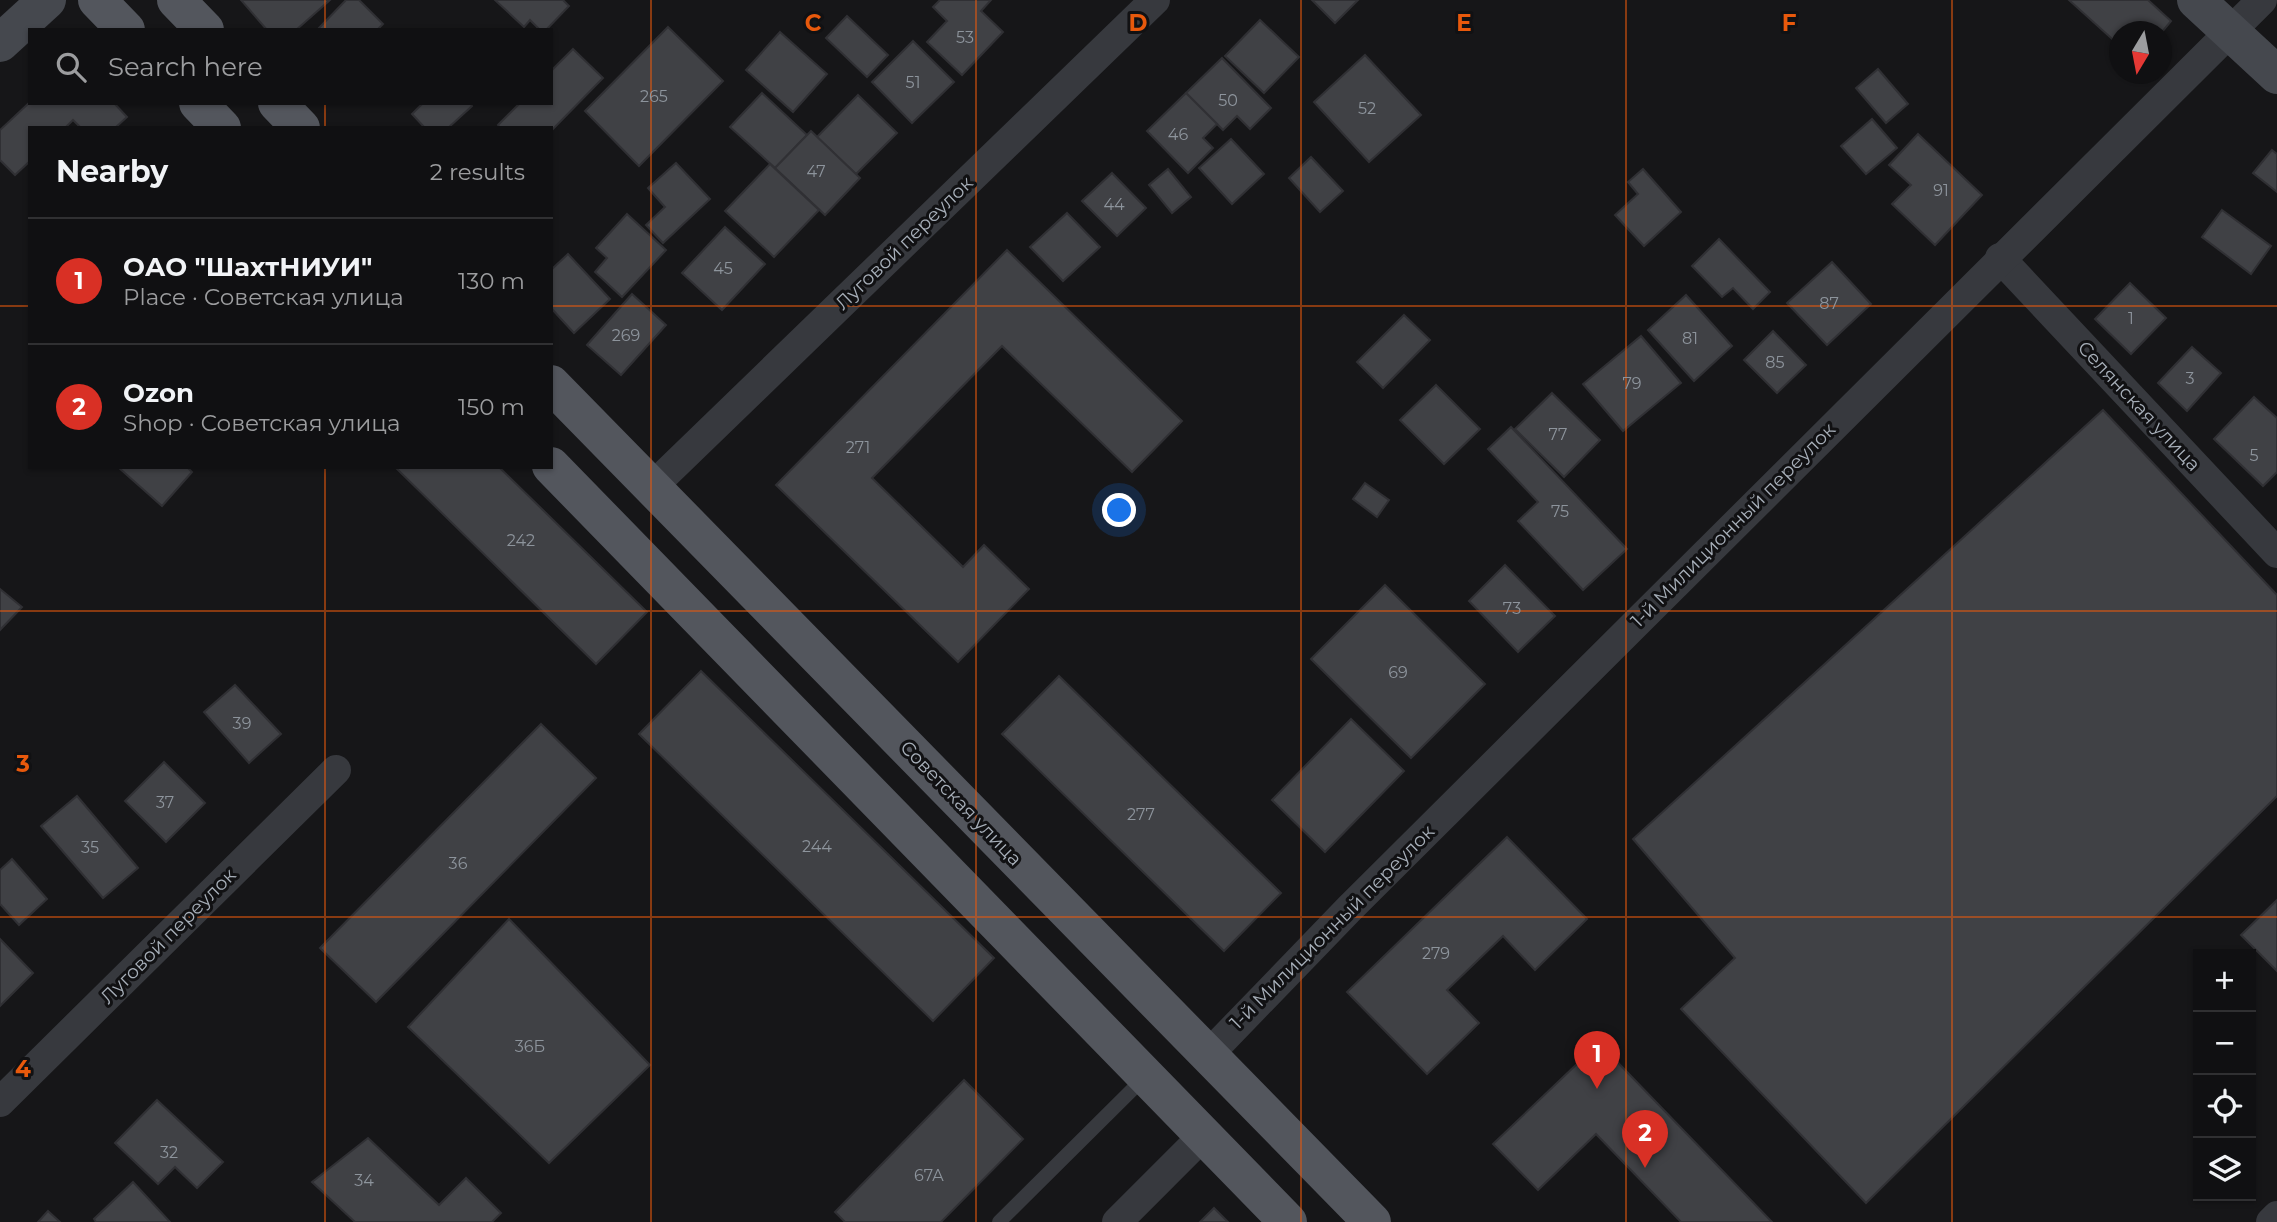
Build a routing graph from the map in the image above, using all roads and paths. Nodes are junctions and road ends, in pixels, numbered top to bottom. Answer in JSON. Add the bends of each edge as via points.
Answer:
{"nodes":[{"id":1,"x":47,"y":0,"type":"edge"},
{"id":2,"x":97,"y":0,"type":"edge"},
{"id":3,"x":176,"y":0,"type":"edge"},
{"id":4,"x":1155,"y":0,"type":"edge"},
{"id":5,"x":2196,"y":0,"type":"edge"},
{"id":6,"x":2262,"y":0,"type":"edge"},
{"id":7,"x":125,"y":28,"type":"edge"},
{"id":8,"x":203,"y":28,"type":"edge"},
{"id":9,"x":2231,"y":32,"type":"junction"},
{"id":10,"x":0,"y":43,"type":"edge"},
{"id":11,"x":2277,"y":75,"type":"edge"},
{"id":12,"x":200,"y":105,"type":"edge"},
{"id":13,"x":279,"y":105,"type":"edge"},
{"id":14,"x":220,"y":126,"type":"edge"},
{"id":15,"x":299,"y":126,"type":"edge"},
{"id":16,"x":2000,"y":258,"type":"junction"},
{"id":17,"x":553,"y":386,"type":"edge"},
{"id":18,"x":553,"y":468,"type":"edge"},
{"id":19,"x":652,"y":487,"type":"junction"},
{"id":20,"x":2277,"y":553,"type":"edge"},
{"id":21,"x":336,"y":770,"type":"dead end"},
{"id":22,"x":1208,"y":1055,"type":"junction"},
{"id":23,"x":1146,"y":1076,"type":"junction"},
{"id":24,"x":0,"y":1102,"type":"edge"},
{"id":25,"x":1204,"y":1135,"type":"junction"},
{"id":26,"x":2277,"y":1216,"type":"edge"},
{"id":27,"x":999,"y":1222,"type":"edge"},
{"id":28,"x":1116,"y":1222,"type":"edge"},
{"id":29,"x":1288,"y":1222,"type":"edge"},
{"id":30,"x":1371,"y":1222,"type":"edge"},
{"id":31,"x":2271,"y":1222,"type":"edge"}],
"edges":[{"from":1,"to":10,"type":"street"},
{"from":2,"to":7,"type":"main road"},
{"from":3,"to":8,"type":"main road"},
{"from":4,"to":19,"type":"street","name":"Луговой переулок"},
{"from":5,"to":9,"type":"street"},
{"from":6,"to":9,"type":"street","name":"1-й Милиционный переулок"},
{"from":9,"to":11,"type":"street"},
{"from":9,"to":16,"type":"street","name":"1-й Милиционный переулок"},
{"from":12,"to":14,"type":"main road"},
{"from":13,"to":15,"type":"main road"},
{"from":16,"to":20,"type":"street","name":"Селянская улица"},
{"from":16,"to":22,"type":"street","name":"1-й Милиционный переулок"},
{"from":17,"to":19,"type":"main road","name":"Советская улица"},
{"from":18,"to":23,"type":"main road"},
{"from":19,"to":22,"type":"main road","name":"Советская улица"},
{"from":21,"to":24,"type":"street","name":"Луговой переулок"},
{"from":22,"to":30,"type":"main road","name":"Советская улица"},
{"from":23,"to":25,"type":"main road"},
{"from":23,"to":27,"type":"lane"},
{"from":25,"to":28,"type":"street"},
{"from":25,"to":29,"type":"main road"},
{"from":26,"to":31,"type":"street"}]}
